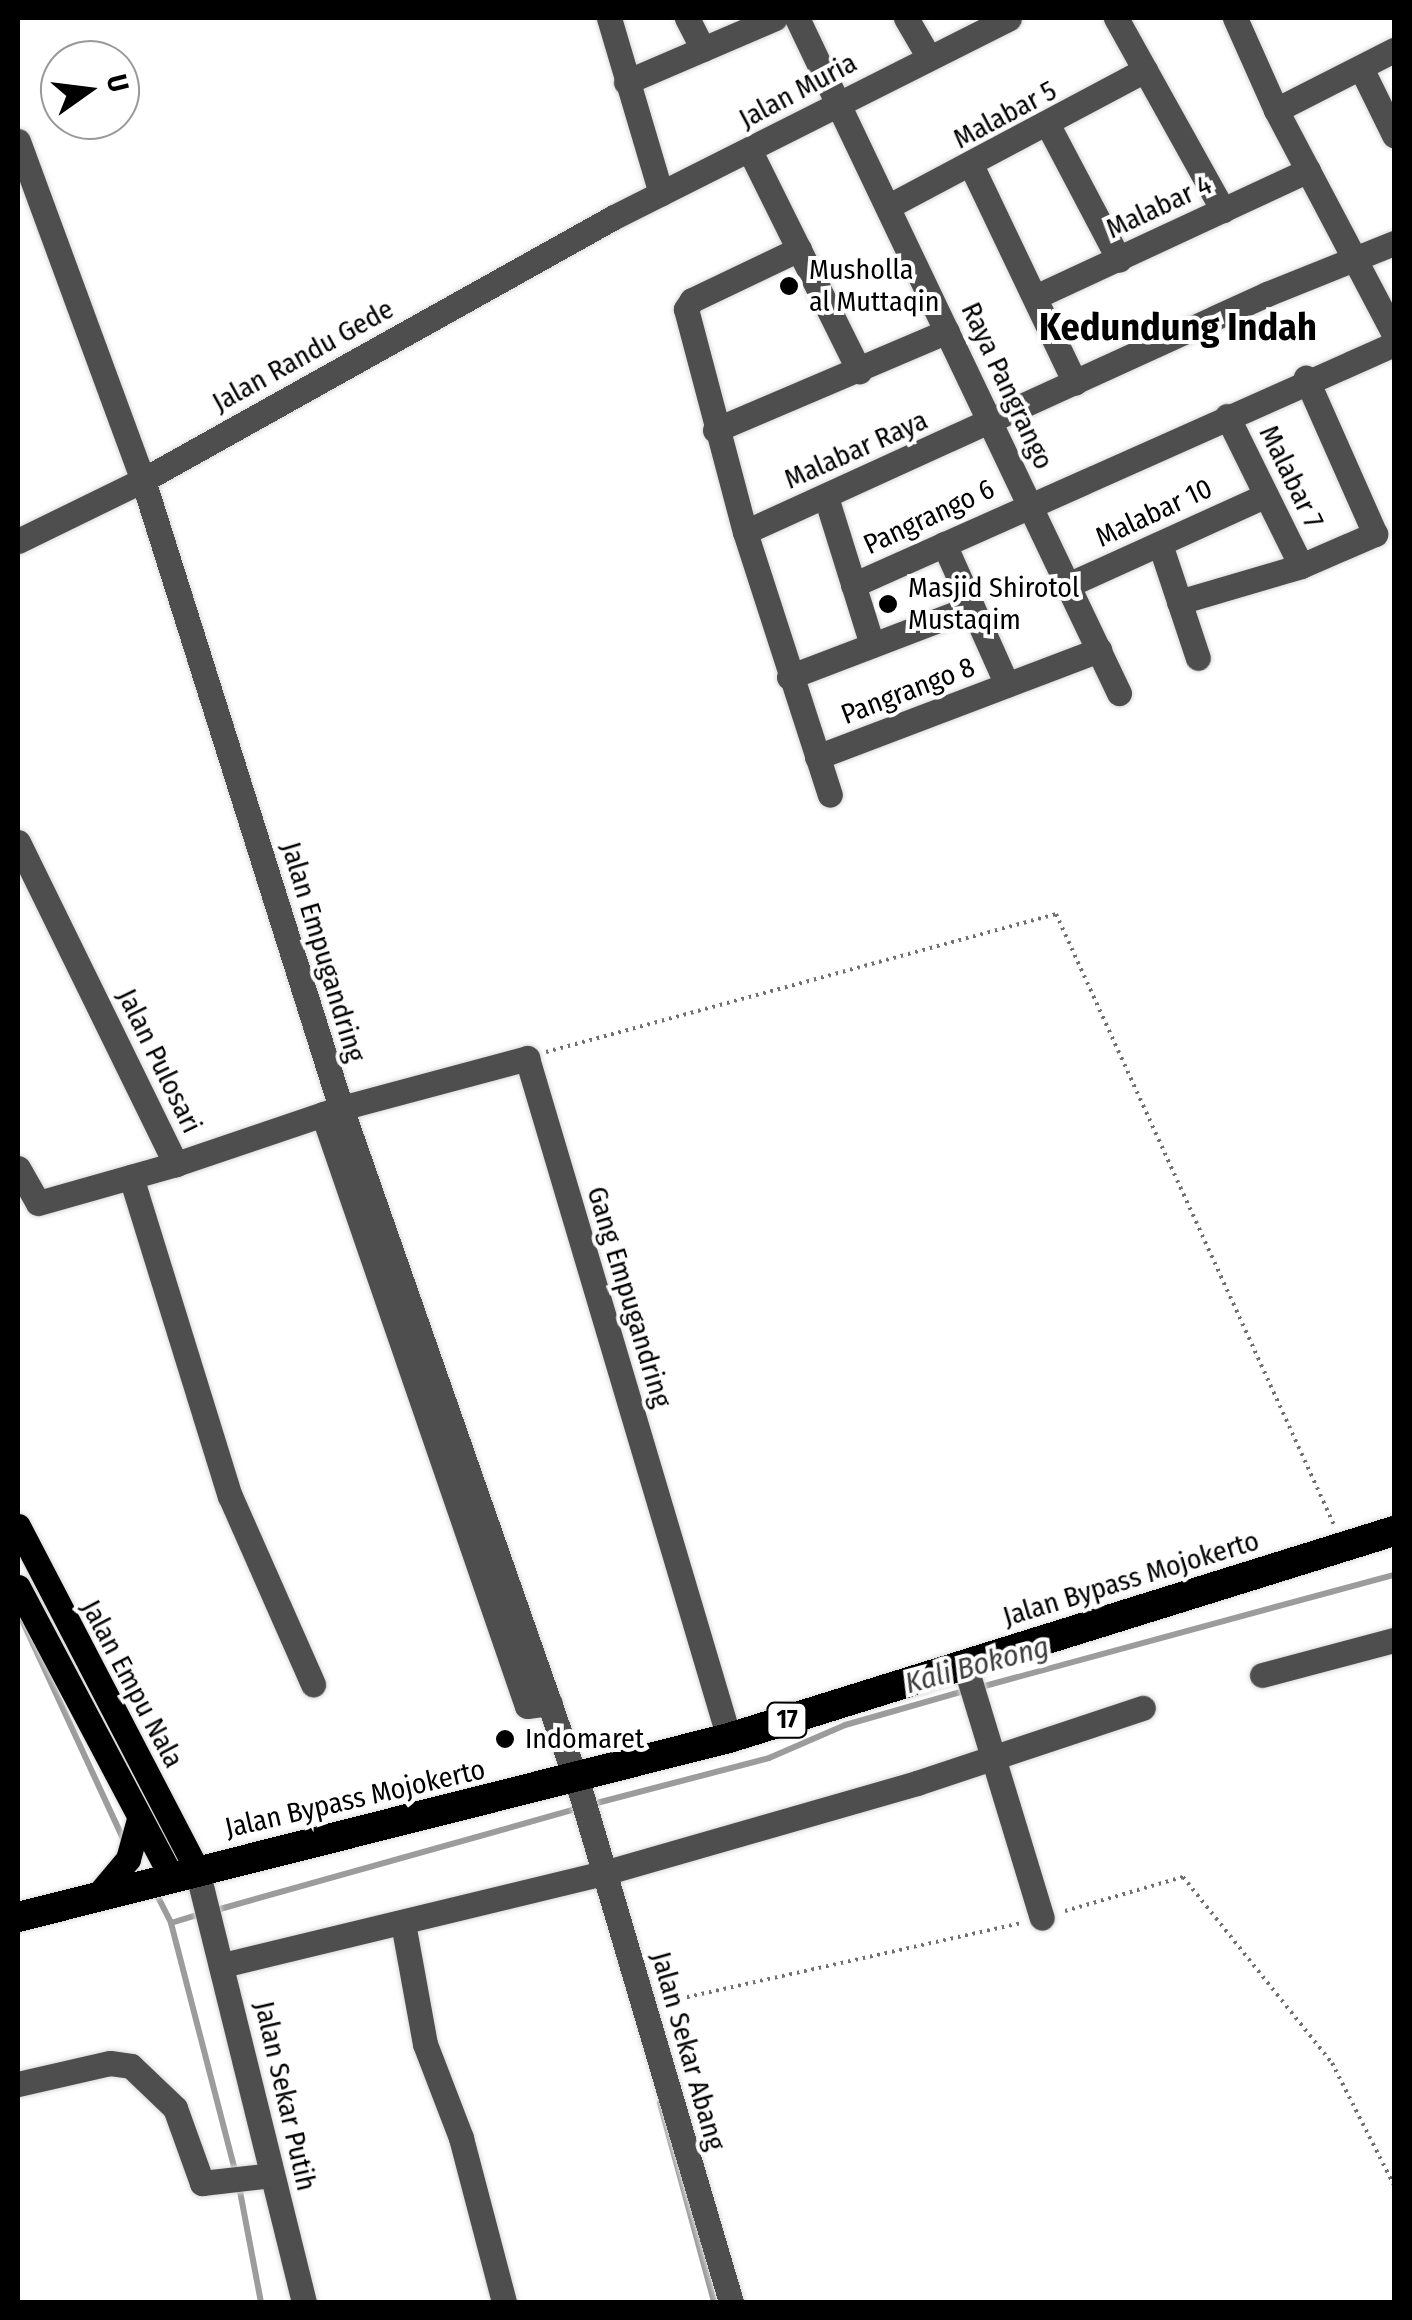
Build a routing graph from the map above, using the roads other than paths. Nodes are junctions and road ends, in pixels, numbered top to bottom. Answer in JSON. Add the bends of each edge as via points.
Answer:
{"nodes":[{"id":1,"x":608,"y":18,"type":"edge"},
{"id":2,"x":688,"y":18,"type":"edge"},
{"id":3,"x":776,"y":18,"type":"edge"},
{"id":4,"x":797,"y":18,"type":"edge"},
{"id":5,"x":906,"y":18,"type":"edge"},
{"id":6,"x":1008,"y":18,"type":"edge"},
{"id":7,"x":1116,"y":18,"type":"edge"},
{"id":8,"x":1240,"y":19,"type":"edge"},
{"id":9,"x":703,"y":49,"type":"junction"},
{"id":10,"x":1394,"y":50,"type":"edge"},
{"id":11,"x":928,"y":56,"type":"junction"},
{"id":12,"x":1361,"y":68,"type":"junction"},
{"id":13,"x":1146,"y":70,"type":"junction"},
{"id":14,"x":626,"y":82,"type":"junction"},
{"id":15,"x":840,"y":104,"type":"junction"},
{"id":16,"x":1276,"y":110,"type":"junction"},
{"id":17,"x":1049,"y":126,"type":"junction"},
{"id":18,"x":1394,"y":135,"type":"edge"},
{"id":19,"x":18,"y":141,"type":"edge"},
{"id":20,"x":750,"y":150,"type":"junction"},
{"id":21,"x":972,"y":168,"type":"junction"},
{"id":22,"x":1308,"y":170,"type":"junction"},
{"id":23,"x":660,"y":193,"type":"junction"},
{"id":24,"x":888,"y":206,"type":"junction"},
{"id":25,"x":1224,"y":210,"type":"junction"},
{"id":26,"x":614,"y":217,"type":"joint"},
{"id":27,"x":1394,"y":243,"type":"edge"},
{"id":28,"x":799,"y":250,"type":"junction"},
{"id":29,"x":1356,"y":258,"type":"junction"},
{"id":30,"x":1119,"y":260,"type":"junction"},
{"id":31,"x":1035,"y":296,"type":"junction"},
{"id":32,"x":947,"y":331,"type":"junction"},
{"id":33,"x":1394,"y":334,"type":"edge"},
{"id":34,"x":1394,"y":344,"type":"edge"},
{"id":35,"x":858,"y":371,"type":"junction"},
{"id":36,"x":1306,"y":378,"type":"junction"},
{"id":37,"x":1075,"y":382,"type":"junction"},
{"id":38,"x":1227,"y":416,"type":"junction"},
{"id":39,"x":991,"y":422,"type":"junction"},
{"id":40,"x":716,"y":430,"type":"junction"},
{"id":41,"x":134,"y":484,"type":"junction"},
{"id":42,"x":1266,"y":495,"type":"junction"},
{"id":43,"x":826,"y":497,"type":"junction"},
{"id":44,"x":1030,"y":504,"type":"junction"},
{"id":45,"x":746,"y":532,"type":"junction"},
{"id":46,"x":18,"y":541,"type":"edge"},
{"id":47,"x":944,"y":544,"type":"junction"},
{"id":48,"x":1160,"y":544,"type":"junction"},
{"id":49,"x":1300,"y":566,"type":"junction"},
{"id":50,"x":853,"y":585,"type":"junction"},
{"id":51,"x":1068,"y":586,"type":"junction"},
{"id":52,"x":1180,"y":602,"type":"junction"},
{"id":53,"x":972,"y":607,"type":"junction"},
{"id":54,"x":872,"y":645,"type":"junction"},
{"id":55,"x":1099,"y":650,"type":"junction"},
{"id":56,"x":1198,"y":658,"type":"dead end"},
{"id":57,"x":790,"y":677,"type":"junction"},
{"id":58,"x":1007,"y":685,"type":"junction"},
{"id":59,"x":1119,"y":693,"type":"dead end"},
{"id":60,"x":818,"y":757,"type":"junction"},
{"id":61,"x":830,"y":796,"type":"dead end"},
{"id":62,"x":18,"y":842,"type":"edge"},
{"id":63,"x":331,"y":1111,"type":"junction"},
{"id":64,"x":176,"y":1164,"type":"junction"},
{"id":65,"x":18,"y":1168,"type":"edge"},
{"id":66,"x":132,"y":1177,"type":"junction"},
{"id":67,"x":18,"y":1526,"type":"edge"},
{"id":68,"x":1394,"y":1531,"type":"edge"},
{"id":69,"x":18,"y":1587,"type":"edge"},
{"id":70,"x":1394,"y":1640,"type":"edge"},
{"id":71,"x":1262,"y":1675,"type":"dead end"},
{"id":72,"x":969,"y":1683,"type":"junction"},
{"id":73,"x":313,"y":1684,"type":"dead end"},
{"id":74,"x":1143,"y":1708,"type":"dead end"},
{"id":75,"x":729,"y":1738,"type":"junction"},
{"id":76,"x":988,"y":1758,"type":"junction"},
{"id":77,"x":582,"y":1798,"type":"junction"},
{"id":78,"x":138,"y":1825,"type":"junction"},
{"id":79,"x":158,"y":1873,"type":"junction"},
{"id":80,"x":598,"y":1874,"type":"junction"},
{"id":81,"x":18,"y":1917,"type":"edge"},
{"id":82,"x":1042,"y":1918,"type":"road end"},
{"id":83,"x":402,"y":1922,"type":"junction"},
{"id":84,"x":223,"y":1965,"type":"junction"},
{"id":85,"x":18,"y":2084,"type":"edge"},
{"id":86,"x":272,"y":2175,"type":"junction"},
{"id":87,"x":304,"y":2302,"type":"edge"},
{"id":88,"x":504,"y":2302,"type":"edge"},
{"id":89,"x":731,"y":2302,"type":"edge"}],
"edges":[{"from":1,"to":14,"type":"street"},
{"from":2,"to":9,"type":"street"},
{"from":3,"to":9,"type":"street"},
{"from":4,"to":15,"type":"street","name":"Raya Pangrango"},
{"from":5,"to":11,"type":"street"},
{"from":6,"to":11,"type":"street","name":"Jalan Muria"},
{"from":7,"to":13,"type":"street"},
{"from":8,"to":16,"type":"street"},
{"from":9,"to":14,"type":"street"},
{"from":10,"to":12,"type":"street"},
{"from":11,"to":15,"type":"street","name":"Jalan Muria"},
{"from":12,"to":16,"type":"street"},
{"from":12,"to":18,"type":"street"},
{"from":13,"to":17,"type":"street","name":"Malabar 5"},
{"from":13,"to":25,"type":"street"},
{"from":14,"to":23,"type":"street"},
{"from":15,"to":20,"type":"street","name":"Jalan Muria"},
{"from":15,"to":24,"type":"street","name":"Raya Pangrango"},
{"from":16,"to":22,"type":"street"},
{"from":17,"to":21,"type":"street","name":"Malabar 5"},
{"from":17,"to":30,"type":"street"},
{"from":19,"to":41,"type":"street","name":"Jalan Empugandring"},
{"from":20,"to":23,"type":"street","name":"Jalan Muria"},
{"from":20,"to":28,"type":"street"},
{"from":21,"to":24,"type":"street","name":"Malabar 5"},
{"from":21,"to":31,"type":"street"},
{"from":22,"to":25,"type":"street","name":"Malabar 4"},
{"from":22,"to":29,"type":"street"},
{"from":23,"to":26,"type":"street","name":"Jalan Muria"},
{"from":24,"to":32,"type":"street","name":"Raya Pangrango"},
{"from":25,"to":30,"type":"street","name":"Malabar 4"},
{"from":26,"to":41,"type":"street","name":"Jalan Randu Gede"},
{"from":27,"to":29,"type":"street","name":"Malabar Raya"},
{"from":28,"to":35,"type":"street"},
{"from":28,"to":40,"type":"street","name":"Pangrango 8","via":[[692,300],[686,310]]},
{"from":29,"to":33,"type":"street"},
{"from":29,"to":37,"type":"street","name":"Malabar Raya"},
{"from":30,"to":31,"type":"street","name":"Malabar 4"},
{"from":31,"to":37,"type":"street"},
{"from":32,"to":35,"type":"street"},
{"from":32,"to":39,"type":"street","name":"Raya Pangrango"},
{"from":34,"to":36,"type":"street","name":"Pangrango 6"},
{"from":35,"to":40,"type":"street"},
{"from":36,"to":38,"type":"street","name":"Pangrango 6"},
{"from":36,"to":49,"type":"street","via":[[1376,529]]},
{"from":37,"to":39,"type":"street","name":"Malabar Raya"},
{"from":38,"to":42,"type":"street","name":"Malabar 7"},
{"from":38,"to":44,"type":"street","name":"Pangrango 6"},
{"from":39,"to":43,"type":"street","name":"Malabar Raya"},
{"from":39,"to":44,"type":"street","name":"Raya Pangrango"},
{"from":40,"to":45,"type":"street","name":"Pangrango 8"},
{"from":41,"to":46,"type":"street","name":"Jalan Randu Gede"},
{"from":41,"to":63,"type":"street","name":"Jalan Empugandring"},
{"from":42,"to":48,"type":"street","name":"Malabar 10"},
{"from":42,"to":49,"type":"street","name":"Malabar 7"},
{"from":43,"to":45,"type":"street","name":"Malabar Raya"},
{"from":43,"to":50,"type":"street"},
{"from":44,"to":47,"type":"street","name":"Pangrango 6"},
{"from":44,"to":51,"type":"street","name":"Raya Pangrango"},
{"from":45,"to":57,"type":"street","name":"Pangrango 8"},
{"from":47,"to":50,"type":"street","name":"Pangrango 6"},
{"from":47,"to":53,"type":"street"},
{"from":48,"to":51,"type":"street","name":"Malabar 10"},
{"from":48,"to":52,"type":"street"},
{"from":49,"to":52,"type":"street"},
{"from":50,"to":54,"type":"street"},
{"from":51,"to":55,"type":"street","name":"Raya Pangrango"},
{"from":52,"to":56,"type":"street"},
{"from":53,"to":54,"type":"street"},
{"from":53,"to":58,"type":"street"},
{"from":54,"to":57,"type":"street"},
{"from":55,"to":58,"type":"street","name":"Pangrango 8"},
{"from":55,"to":59,"type":"street","name":"Raya Pangrango"},
{"from":57,"to":60,"type":"street","name":"Pangrango 8"},
{"from":58,"to":60,"type":"street","name":"Pangrango 8"},
{"from":60,"to":61,"type":"street"},
{"from":62,"to":64,"type":"street","name":"Jalan Pulosari"},
{"from":63,"to":64,"type":"street","name":"Jalan Pulosari"},
{"from":63,"to":75,"type":"street","name":"Gang Empugandring","via":[[527,1058]]},
{"from":63,"to":77,"type":"street","name":"Jalan Empugandring","via":[[447,1450]]},
{"from":64,"to":66,"type":"street"},
{"from":65,"to":66,"type":"street","via":[[38,1203]]},
{"from":66,"to":73,"type":"street","via":[[230,1496]]},
{"from":67,"to":79,"type":"main road","name":"Jalan Empu Nala"},
{"from":68,"to":72,"type":"highway","name":"Jalan Bypass Mojokerto","number":"17"},
{"from":69,"to":78,"type":"main road","name":"Jalan Empu Nala"},
{"from":70,"to":71,"type":"street"},
{"from":72,"to":75,"type":"highway","name":"Jalan Bypass Mojokerto","number":"17"},
{"from":72,"to":76,"type":"street"},
{"from":74,"to":76,"type":"street"},
{"from":75,"to":77,"type":"highway","name":"Jalan Bypass Mojokerto","number":"17"},
{"from":76,"to":80,"type":"street"},
{"from":76,"to":82,"type":"street"},
{"from":77,"to":79,"type":"highway","name":"Jalan Bypass Mojokerto","number":"17"},
{"from":77,"to":80,"type":"street","name":"Jalan Sekar Abang"},
{"from":78,"to":79,"type":"main road","name":"Jalan Empu Nala"},
{"from":78,"to":79,"type":"main road"},
{"from":79,"to":81,"type":"highway","name":"Jalan Bypass Mojokerto","number":"17"},
{"from":79,"to":84,"type":"street","name":"Jalan Sekar Putih","via":[[206,1911]]},
{"from":80,"to":83,"type":"street"},
{"from":80,"to":89,"type":"street","name":"Jalan Sekar Abang"},
{"from":83,"to":84,"type":"street"},
{"from":83,"to":88,"type":"street","via":[[425,2044],[461,2138]]},
{"from":84,"to":86,"type":"street","name":"Jalan Sekar Putih"},
{"from":85,"to":86,"type":"street","via":[[110,2064],[131,2066],[174,2108],[202,2183]]},
{"from":86,"to":87,"type":"street","name":"Jalan Sekar Putih"}]}
